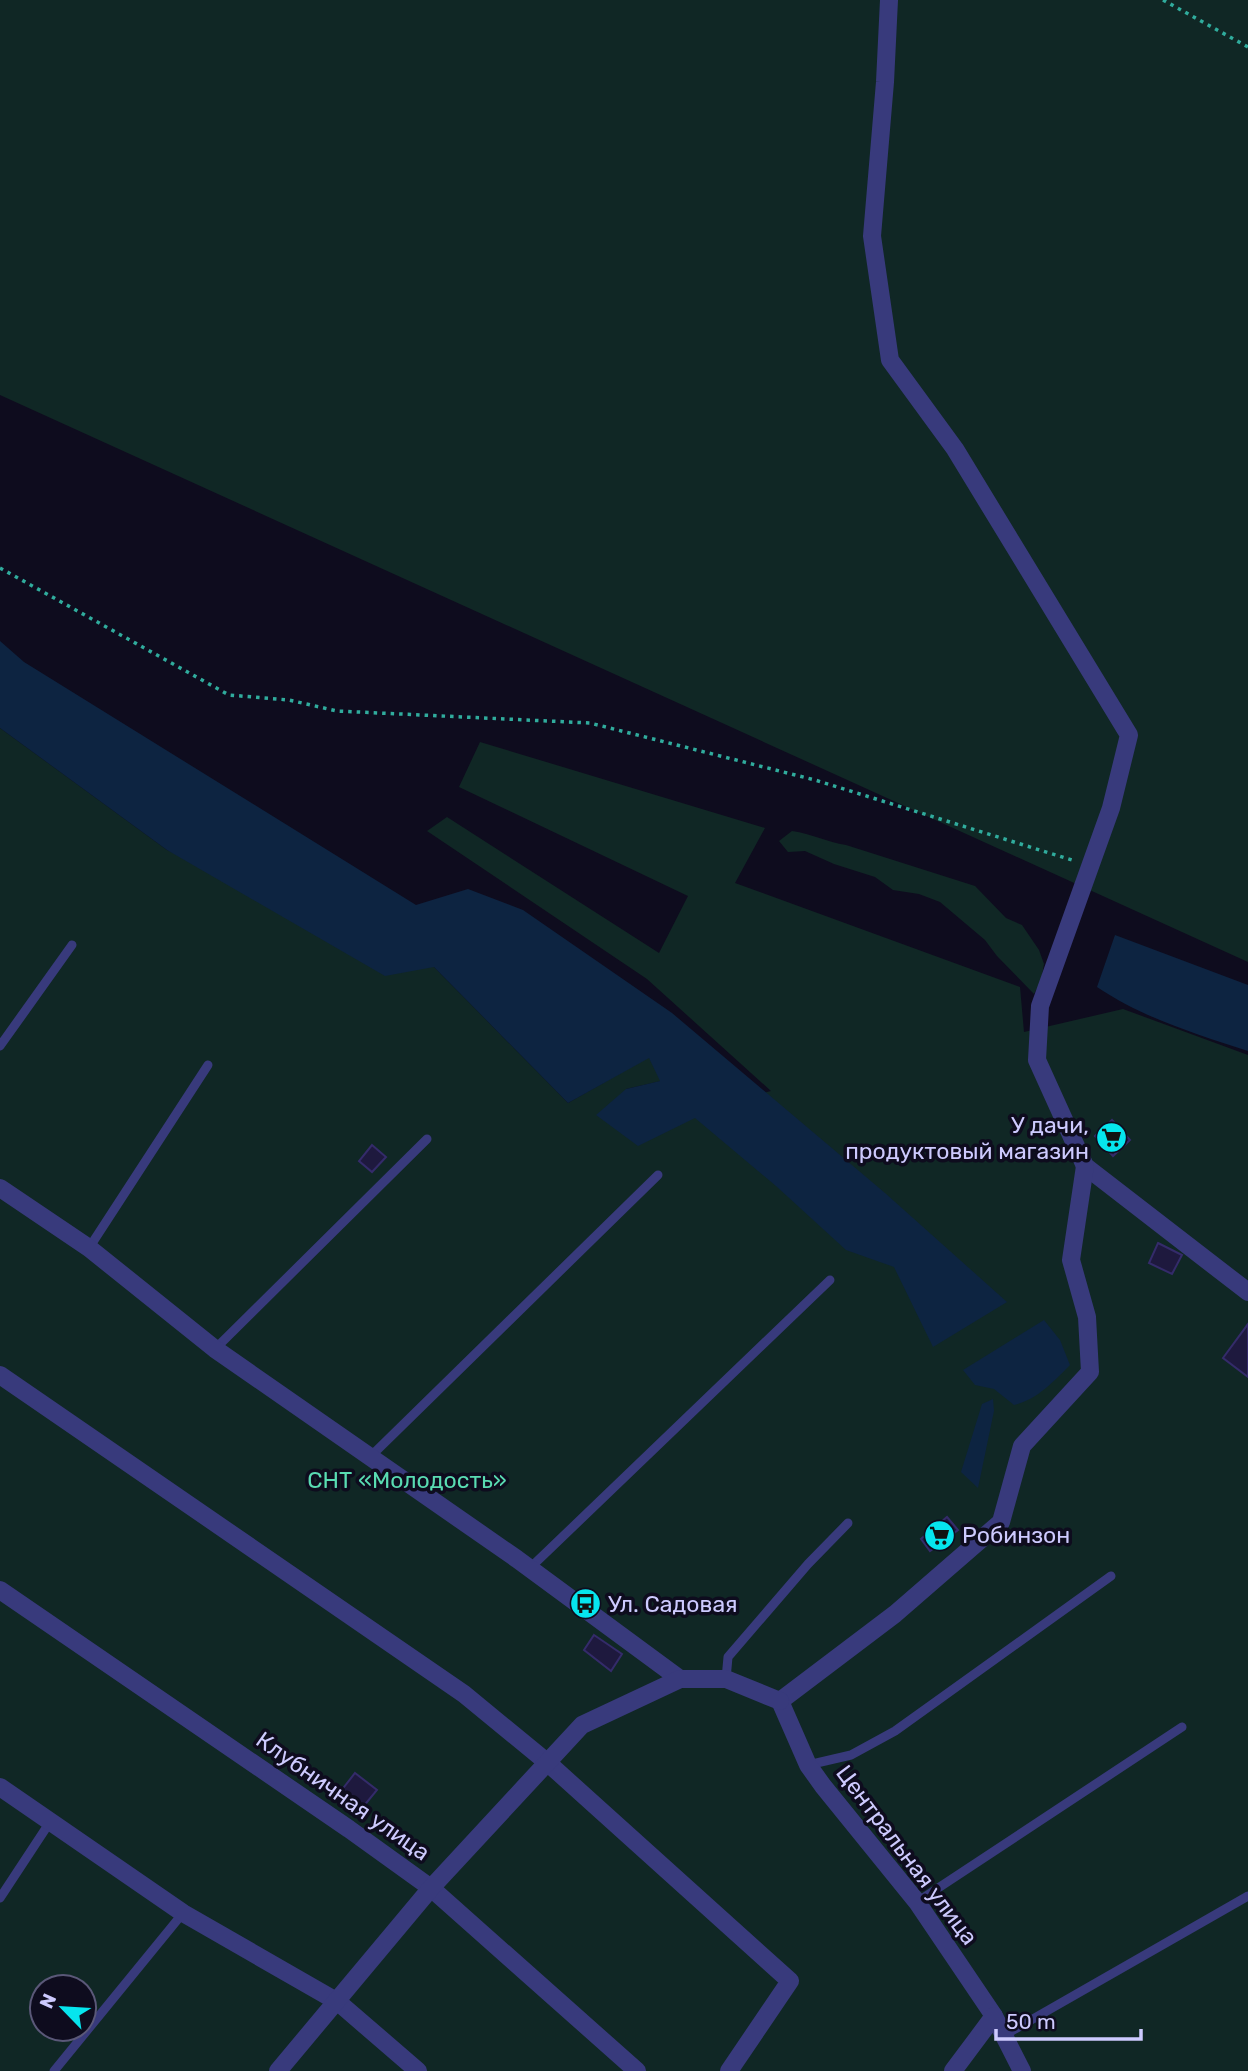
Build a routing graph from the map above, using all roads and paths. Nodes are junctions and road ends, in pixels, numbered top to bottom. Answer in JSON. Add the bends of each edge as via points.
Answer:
{"nodes":[{"id":1,"x":889,"y":0,"type":"edge"},
{"id":2,"x":1163,"y":0,"type":"edge"},
{"id":3,"x":1248,"y":47,"type":"edge"},
{"id":4,"x":0,"y":568,"type":"edge"},
{"id":5,"x":1090,"y":866,"type":"junction"},
{"id":6,"x":72,"y":945,"type":"dead end"},
{"id":7,"x":0,"y":1046,"type":"edge"},
{"id":8,"x":208,"y":1065,"type":"dead end"},
{"id":9,"x":427,"y":1139,"type":"dead end"},
{"id":10,"x":1085,"y":1166,"type":"junction"},
{"id":11,"x":658,"y":1175,"type":"dead end"},
{"id":12,"x":0,"y":1188,"type":"edge"},
{"id":13,"x":89,"y":1248,"type":"junction"},
{"id":14,"x":830,"y":1280,"type":"dead end"},
{"id":15,"x":1248,"y":1292,"type":"edge"},
{"id":16,"x":215,"y":1349,"type":"junction"},
{"id":17,"x":0,"y":1375,"type":"edge"},
{"id":18,"x":370,"y":1457,"type":"junction"},
{"id":19,"x":848,"y":1523,"type":"dead end"},
{"id":20,"x":530,"y":1568,"type":"junction"},
{"id":21,"x":1111,"y":1576,"type":"dead end"},
{"id":22,"x":0,"y":1590,"type":"edge"},
{"id":23,"x":680,"y":1679,"type":"junction"},
{"id":24,"x":726,"y":1679,"type":"junction"},
{"id":25,"x":780,"y":1701,"type":"junction"},
{"id":26,"x":1182,"y":1727,"type":"dead end"},
{"id":27,"x":548,"y":1763,"type":"junction"},
{"id":28,"x":808,"y":1765,"type":"junction"},
{"id":29,"x":0,"y":1787,"type":"edge"},
{"id":30,"x":50,"y":1822,"type":"junction"},
{"id":31,"x":431,"y":1888,"type":"junction"},
{"id":32,"x":1248,"y":1895,"type":"edge"},
{"id":33,"x":0,"y":1898,"type":"edge"},
{"id":34,"x":918,"y":1902,"type":"junction"},
{"id":35,"x":183,"y":1913,"type":"junction"},
{"id":36,"x":338,"y":2002,"type":"junction"},
{"id":37,"x":994,"y":2016,"type":"junction"},
{"id":38,"x":1003,"y":2036,"type":"junction"},
{"id":39,"x":54,"y":2071,"type":"edge"},
{"id":40,"x":278,"y":2071,"type":"edge"},
{"id":41,"x":418,"y":2071,"type":"edge"},
{"id":42,"x":637,"y":2071,"type":"edge"},
{"id":43,"x":729,"y":2071,"type":"edge"},
{"id":44,"x":953,"y":2071,"type":"edge"},
{"id":45,"x":1022,"y":2071,"type":"edge"}],
"edges":[{"from":1,"to":5,"type":"street","via":[[872,236],[890,360],[955,449],[1129,735],[1111,808]]},
{"from":2,"to":3,"type":"path"},
{"from":4,"to":5,"type":"path","via":[[229,695],[289,700],[337,711],[590,723],[815,780]]},
{"from":5,"to":10,"type":"street","via":[[1040,1006],[1037,1060]]},
{"from":6,"to":7,"type":"lane"},
{"from":8,"to":13,"type":"lane"},
{"from":9,"to":16,"type":"lane"},
{"from":10,"to":15,"type":"street"},
{"from":10,"to":25,"type":"street","via":[[1071,1260],[1087,1317],[1090,1372],[1022,1446],[1001,1522],[895,1614]]},
{"from":11,"to":18,"type":"lane"},
{"from":12,"to":13,"type":"street"},
{"from":13,"to":16,"type":"street"},
{"from":14,"to":20,"type":"lane"},
{"from":16,"to":18,"type":"street"},
{"from":17,"to":27,"type":"street","via":[[464,1695]]},
{"from":18,"to":20,"type":"street"},
{"from":19,"to":24,"type":"lane","via":[[728,1657]]},
{"from":20,"to":23,"type":"street"},
{"from":21,"to":28,"type":"lane","via":[[895,1731],[852,1755]]},
{"from":22,"to":31,"type":"street","name":"Клубничная улица"},
{"from":23,"to":24,"type":"street"},
{"from":23,"to":27,"type":"street","via":[[582,1724]]},
{"from":24,"to":25,"type":"street"},
{"from":25,"to":28,"type":"street","name":"Центральная улица"},
{"from":26,"to":34,"type":"lane"},
{"from":27,"to":31,"type":"street"},
{"from":27,"to":43,"type":"street","via":[[790,1981]]},
{"from":28,"to":34,"type":"street","name":"Центральная улица"},
{"from":29,"to":30,"type":"street"},
{"from":30,"to":33,"type":"lane"},
{"from":30,"to":35,"type":"street"},
{"from":31,"to":36,"type":"street"},
{"from":31,"to":42,"type":"street","name":"Клубничная улица"},
{"from":32,"to":38,"type":"lane"},
{"from":34,"to":37,"type":"street","name":"Центральная улица"},
{"from":35,"to":36,"type":"street"},
{"from":35,"to":39,"type":"lane"},
{"from":36,"to":40,"type":"street"},
{"from":36,"to":41,"type":"street"},
{"from":37,"to":38,"type":"street","name":"Центральная улица"},
{"from":37,"to":44,"type":"street"},
{"from":38,"to":45,"type":"street","name":"Центральная улица"}]}
